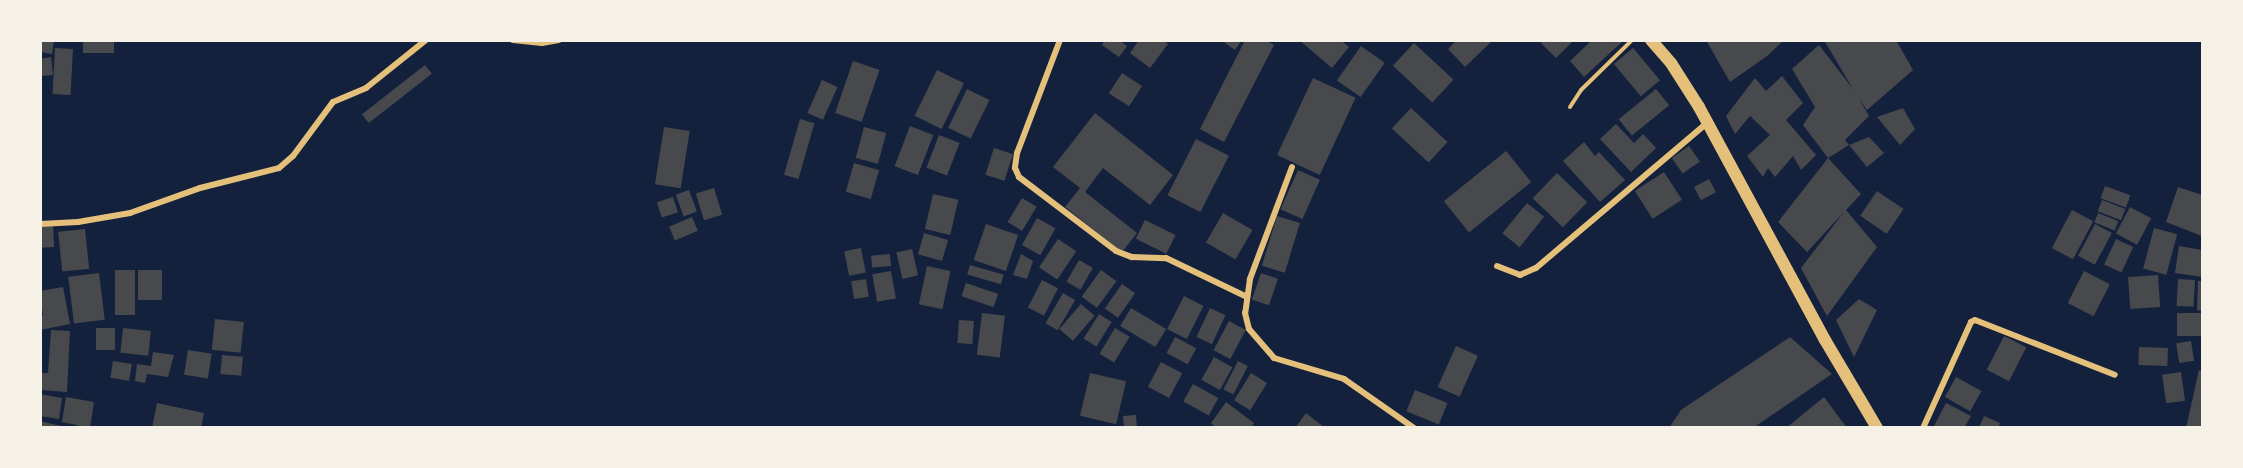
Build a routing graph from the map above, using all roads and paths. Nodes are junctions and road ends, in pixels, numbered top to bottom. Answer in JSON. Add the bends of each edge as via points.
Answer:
{"nodes":[{"id":1,"x":426,"y":40,"type":"edge"},
{"id":2,"x":513,"y":40,"type":"edge"},
{"id":3,"x":559,"y":40,"type":"edge"},
{"id":4,"x":1060,"y":40,"type":"edge"},
{"id":5,"x":1632,"y":40,"type":"edge"},
{"id":6,"x":1651,"y":40,"type":"edge"},
{"id":7,"x":1569,"y":107,"type":"dead end"},
{"id":8,"x":1707,"y":123,"type":"junction"},
{"id":9,"x":1292,"y":167,"type":"dead end"},
{"id":10,"x":40,"y":224,"type":"edge"},
{"id":11,"x":1497,"y":266,"type":"dead end"},
{"id":12,"x":1247,"y":297,"type":"junction"},
{"id":13,"x":2115,"y":375,"type":"dead end"},
{"id":14,"x":1414,"y":428,"type":"edge"},
{"id":15,"x":1877,"y":428,"type":"edge"},
{"id":16,"x":1923,"y":428,"type":"edge"}],
"edges":[{"from":1,"to":10,"type":"street","via":[[370,85],[333,102],[293,156],[279,168],[200,188],[130,213]]},
{"from":2,"to":3,"type":"street"},
{"from":4,"to":12,"type":"street","via":[[1017,153],[1018,177],[1116,251],[1132,257],[1166,258]]},
{"from":5,"to":7,"type":"path"},
{"from":6,"to":8,"type":"main road","via":[[1671,63]]},
{"from":8,"to":11,"type":"street","via":[[1536,268],[1520,275]]},
{"from":8,"to":15,"type":"main road"},
{"from":9,"to":12,"type":"street","via":[[1250,279]]},
{"from":12,"to":14,"type":"street","via":[[1245,314],[1250,329],[1274,358],[1344,379]]},
{"from":13,"to":16,"type":"street","via":[[1975,320]]}]}
